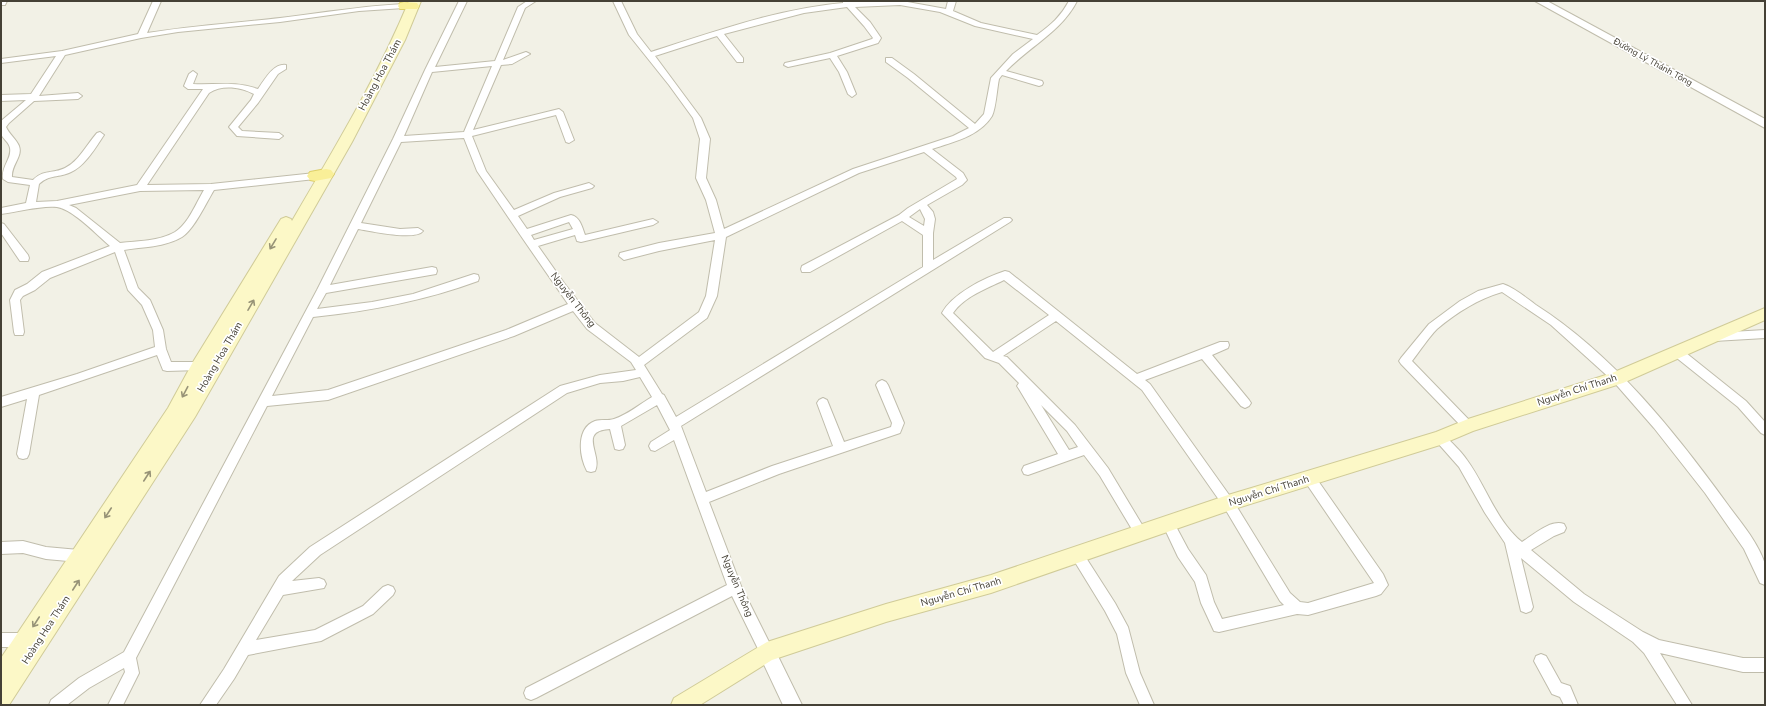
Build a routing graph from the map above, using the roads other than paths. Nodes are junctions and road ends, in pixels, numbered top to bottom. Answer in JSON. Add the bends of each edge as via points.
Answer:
{"nodes":[{"id":1,"x":157,"y":1,"type":"edge"},
{"id":2,"x":463,"y":1,"type":"edge"},
{"id":3,"x":617,"y":1,"type":"edge"},
{"id":4,"x":859,"y":1,"type":"edge"},
{"id":5,"x":952,"y":1,"type":"edge"},
{"id":6,"x":1073,"y":1,"type":"edge"},
{"id":7,"x":1540,"y":1,"type":"edge"},
{"id":8,"x":846,"y":2,"type":"edge"},
{"id":9,"x":805,"y":3,"type":"edge"},
{"id":10,"x":409,"y":4,"type":"edge"},
{"id":11,"x":527,"y":4,"type":"edge"},
{"id":12,"x":949,"y":12,"type":"junction"},
{"id":13,"x":718,"y":32,"type":"junction"},
{"id":14,"x":141,"y":36,"type":"junction"},
{"id":15,"x":1038,"y":38,"type":"junction"},
{"id":16,"x":62,"y":53,"type":"junction"},
{"id":17,"x":526,"y":54,"type":"dead end"},
{"id":18,"x":651,"y":55,"type":"junction"},
{"id":19,"x":832,"y":55,"type":"junction"},
{"id":20,"x":740,"y":60,"type":"dead end"},
{"id":21,"x":889,"y":60,"type":"dead end"},
{"id":22,"x":1,"y":61,"type":"edge"},
{"id":23,"x":497,"y":64,"type":"junction"},
{"id":24,"x":788,"y":65,"type":"dead end"},
{"id":25,"x":283,"y":67,"type":"dead end"},
{"id":26,"x":429,"y":70,"type":"junction"},
{"id":27,"x":1000,"y":72,"type":"junction"},
{"id":28,"x":193,"y":74,"type":"dead end"},
{"id":29,"x":1039,"y":83,"type":"dead end"},
{"id":30,"x":211,"y":87,"type":"junction"},
{"id":31,"x":259,"y":93,"type":"junction"},
{"id":32,"x":852,"y":94,"type":"dead end"},
{"id":33,"x":78,"y":96,"type":"dead end"},
{"id":34,"x":1,"y":98,"type":"edge"},
{"id":35,"x":32,"y":98,"type":"junction"},
{"id":36,"x":1765,"y":124,"type":"edge"},
{"id":37,"x":975,"y":129,"type":"junction"},
{"id":38,"x":100,"y":135,"type":"dead end"},
{"id":39,"x":468,"y":135,"type":"junction"},
{"id":40,"x":279,"y":136,"type":"dead end"},
{"id":41,"x":398,"y":139,"type":"junction"},
{"id":42,"x":569,"y":140,"type":"dead end"},
{"id":43,"x":925,"y":148,"type":"junction"},
{"id":44,"x":321,"y":175,"type":"junction"},
{"id":45,"x":34,"y":182,"type":"junction"},
{"id":46,"x":589,"y":186,"type":"dead end"},
{"id":47,"x":211,"y":187,"type":"junction"},
{"id":48,"x":140,"y":188,"type":"junction"},
{"id":49,"x":58,"y":204,"type":"junction"},
{"id":50,"x":921,"y":204,"type":"junction"},
{"id":51,"x":30,"y":206,"type":"junction"},
{"id":52,"x":1,"y":211,"type":"edge"},
{"id":53,"x":511,"y":215,"type":"junction"},
{"id":54,"x":902,"y":217,"type":"junction"},
{"id":55,"x":1007,"y":220,"type":"dead end"},
{"id":56,"x":653,"y":222,"type":"dead end"},
{"id":57,"x":354,"y":225,"type":"junction"},
{"id":58,"x":1,"y":226,"type":"edge"},
{"id":59,"x":578,"y":230,"type":"junction"},
{"id":60,"x":418,"y":231,"type":"dead end"},
{"id":61,"x":928,"y":233,"type":"junction"},
{"id":62,"x":524,"y":234,"type":"junction"},
{"id":63,"x":721,"y":235,"type":"junction"},
{"id":64,"x":532,"y":244,"type":"junction"},
{"id":65,"x":118,"y":247,"type":"junction"},
{"id":66,"x":624,"y":256,"type":"dead end"},
{"id":67,"x":24,"y":258,"type":"dead end"},
{"id":68,"x":928,"y":268,"type":"junction"},
{"id":69,"x":806,"y":269,"type":"dead end"},
{"id":70,"x":432,"y":271,"type":"dead end"},
{"id":71,"x":474,"y":278,"type":"dead end"},
{"id":72,"x":322,"y":290,"type":"junction"},
{"id":73,"x":576,"y":306,"type":"junction"},
{"id":74,"x":308,"y":314,"type":"junction"},
{"id":75,"x":1765,"y":314,"type":"edge"},
{"id":76,"x":1056,"y":316,"type":"junction"},
{"id":77,"x":18,"y":332,"type":"dead end"},
{"id":78,"x":1765,"y":334,"type":"edge"},
{"id":79,"x":1713,"y":337,"type":"junction"},
{"id":80,"x":1224,"y":345,"type":"dead end"},
{"id":81,"x":161,"y":349,"type":"junction"},
{"id":82,"x":1677,"y":352,"type":"junction"},
{"id":83,"x":1204,"y":354,"type":"junction"},
{"id":84,"x":993,"y":357,"type":"junction"},
{"id":85,"x":198,"y":366,"type":"junction"},
{"id":86,"x":641,"y":368,"type":"junction"},
{"id":87,"x":1014,"y":370,"type":"junction"},
{"id":88,"x":1617,"y":378,"type":"junction"},
{"id":89,"x":1136,"y":379,"type":"junction"},
{"id":90,"x":882,"y":385,"type":"dead end"},
{"id":91,"x":34,"y":392,"type":"junction"},
{"id":92,"x":660,"y":398,"type":"junction"},
{"id":93,"x":1,"y":402,"type":"edge"},
{"id":94,"x":263,"y":402,"type":"junction"},
{"id":95,"x":823,"y":403,"type":"dead end"},
{"id":96,"x":1244,"y":403,"type":"dead end"},
{"id":97,"x":615,"y":424,"type":"junction"},
{"id":98,"x":1468,"y":426,"type":"junction"},
{"id":99,"x":675,"y":428,"type":"junction"},
{"id":100,"x":1765,"y":430,"type":"edge"},
{"id":101,"x":1440,"y":438,"type":"junction"},
{"id":102,"x":620,"y":445,"type":"dead end"},
{"id":103,"x":655,"y":446,"type":"dead end"},
{"id":104,"x":840,"y":448,"type":"junction"},
{"id":105,"x":1087,"y":449,"type":"junction"},
{"id":106,"x":22,"y":454,"type":"dead end"},
{"id":107,"x":1066,"y":456,"type":"junction"},
{"id":108,"x":591,"y":467,"type":"dead end"},
{"id":109,"x":1028,"y":470,"type":"dead end"},
{"id":110,"x":1310,"y":479,"type":"junction"},
{"id":111,"x":703,"y":499,"type":"junction"},
{"id":112,"x":1228,"y":503,"type":"junction"},
{"id":113,"x":1168,"y":523,"type":"junction"},
{"id":114,"x":1560,"y":528,"type":"dead end"},
{"id":115,"x":1140,"y":532,"type":"junction"},
{"id":116,"x":1516,"y":545,"type":"junction"},
{"id":117,"x":1,"y":548,"type":"edge"},
{"id":118,"x":1076,"y":554,"type":"junction"},
{"id":119,"x":79,"y":556,"type":"junction"},
{"id":120,"x":1765,"y":579,"type":"edge"},
{"id":121,"x":319,"y":584,"type":"dead end"},
{"id":122,"x":735,"y":588,"type":"junction"},
{"id":123,"x":278,"y":589,"type":"junction"},
{"id":124,"x":388,"y":591,"type":"dead end"},
{"id":125,"x":1526,"y":607,"type":"dead end"},
{"id":126,"x":1297,"y":608,"type":"junction"},
{"id":127,"x":1638,"y":638,"type":"junction"},
{"id":128,"x":1,"y":640,"type":"edge"},
{"id":129,"x":24,"y":640,"type":"junction"},
{"id":130,"x":244,"y":649,"type":"junction"},
{"id":131,"x":767,"y":652,"type":"junction"},
{"id":132,"x":129,"y":658,"type":"junction"},
{"id":133,"x":1541,"y":661,"type":"dead end"},
{"id":134,"x":1765,"y":665,"type":"edge"},
{"id":135,"x":1,"y":676,"type":"edge"},
{"id":136,"x":531,"y":693,"type":"dead end"},
{"id":137,"x":1,"y":699,"type":"edge"},
{"id":138,"x":56,"y":705,"type":"edge"},
{"id":139,"x":115,"y":705,"type":"edge"},
{"id":140,"x":207,"y":705,"type":"edge"},
{"id":141,"x":681,"y":705,"type":"edge"},
{"id":142,"x":793,"y":705,"type":"edge"},
{"id":143,"x":1147,"y":705,"type":"edge"},
{"id":144,"x":1571,"y":705,"type":"edge"},
{"id":145,"x":1685,"y":705,"type":"edge"}],
"edges":[{"from":1,"to":14,"type":"street"},
{"from":2,"to":26,"type":"street"},
{"from":3,"to":18,"type":"street","via":[[633,35]]},
{"from":4,"to":8,"type":"street"},
{"from":4,"to":12,"type":"street","via":[[900,3]]},
{"from":5,"to":12,"type":"street"},
{"from":6,"to":15,"type":"street","via":[[1058,23]]},
{"from":7,"to":36,"type":"street","name":"Đường Lý Thánh Tông"},
{"from":8,"to":9,"type":"street"},
{"from":8,"to":19,"type":"street","via":[[867,24],[876,38],[875,41]]},
{"from":9,"to":13,"type":"street"},
{"from":10,"to":14,"type":"street"},
{"from":10,"to":44,"type":"main road","name":"Hoàng Hoa Thám","via":[[399,40]]},
{"from":11,"to":23,"type":"street"},
{"from":12,"to":15,"type":"street","via":[[969,22]]},
{"from":13,"to":18,"type":"street"},
{"from":13,"to":20,"type":"street"},
{"from":14,"to":16,"type":"street"},
{"from":15,"to":27,"type":"street"},
{"from":16,"to":22,"type":"street"},
{"from":16,"to":35,"type":"street"},
{"from":17,"to":23,"type":"street","via":[[514,61]]},
{"from":18,"to":63,"type":"street","via":[[697,118],[702,130],[705,139],[701,178],[711,200]]},
{"from":19,"to":24,"type":"street"},
{"from":19,"to":32,"type":"street","via":[[843,72]]},
{"from":21,"to":37,"type":"street"},
{"from":23,"to":26,"type":"street"},
{"from":23,"to":39,"type":"street"},
{"from":25,"to":31,"type":"street","via":[[275,72]]},
{"from":26,"to":41,"type":"street"},
{"from":27,"to":29,"type":"street"},
{"from":27,"to":37,"type":"street","via":[[995,78],[988,115]]},
{"from":28,"to":30,"type":"street","via":[[188,86]]},
{"from":30,"to":31,"type":"street","via":[[238,85]]},
{"from":30,"to":48,"type":"street"},
{"from":31,"to":40,"type":"street","via":[[233,127],[240,134]]},
{"from":33,"to":35,"type":"street"},
{"from":34,"to":35,"type":"street"},
{"from":35,"to":45,"type":"street","via":[[2,127],[15,146],[6,170],[8,179]]},
{"from":37,"to":43,"type":"street"},
{"from":38,"to":45,"type":"street","via":[[73,166],[67,170],[44,174]]},
{"from":39,"to":41,"type":"street"},
{"from":39,"to":42,"type":"street","via":[[504,127],[538,115],[558,112]]},
{"from":39,"to":53,"type":"street","name":"Nguyễn Thông","via":[[482,171]]},
{"from":41,"to":57,"type":"street"},
{"from":43,"to":50,"type":"street","via":[[960,175],[962,180]]},
{"from":43,"to":63,"type":"street","via":[[856,171]]},
{"from":44,"to":47,"type":"street"},
{"from":44,"to":85,"type":"main road","name":"Hoàng Hoa Thám","one_way":true},
{"from":137,"to":44,"type":"main road","name":"Hoàng Hoa Thám","one_way":true,"via":[[189,412]]},
{"from":45,"to":51,"type":"street"},
{"from":46,"to":53,"type":"street","via":[[557,195]]},
{"from":47,"to":48,"type":"street"},
{"from":47,"to":65,"type":"street","via":[[188,225],[179,234],[156,242]]},
{"from":48,"to":49,"type":"street"},
{"from":49,"to":51,"type":"street"},
{"from":49,"to":65,"type":"street","via":[[73,210]]},
{"from":50,"to":54,"type":"street"},
{"from":50,"to":61,"type":"street","via":[[930,219]]},
{"from":51,"to":52,"type":"street"},
{"from":53,"to":62,"type":"street","name":"Nguyễn Thông"},
{"from":54,"to":61,"type":"street"},
{"from":54,"to":69,"type":"street"},
{"from":55,"to":68,"type":"street"},
{"from":56,"to":59,"type":"street","via":[[582,239]]},
{"from":57,"to":60,"type":"street","via":[[400,232]]},
{"from":57,"to":72,"type":"street"},
{"from":58,"to":67,"type":"street"},
{"from":59,"to":62,"type":"street","via":[[571,218]]},
{"from":59,"to":64,"type":"street"},
{"from":61,"to":68,"type":"street"},
{"from":62,"to":64,"type":"street","name":"Nguyễn Thông"},
{"from":63,"to":66,"type":"street"},
{"from":63,"to":86,"type":"street","via":[[714,288],[708,309]]},
{"from":64,"to":73,"type":"street","name":"Nguyễn Thông"},
{"from":65,"to":77,"type":"street","via":[[46,275],[31,288],[17,295],[15,300]]},
{"from":65,"to":81,"type":"street","via":[[133,290],[146,303],[158,330]]},
{"from":68,"to":99,"type":"street"},
{"from":70,"to":72,"type":"street"},
{"from":71,"to":74,"type":"street","via":[[399,302]]},
{"from":72,"to":74,"type":"street"},
{"from":73,"to":86,"type":"street","name":"Nguyễn Thông","via":[[591,326],[635,359]]},
{"from":73,"to":94,"type":"street","via":[[510,333],[328,395]]},
{"from":74,"to":94,"type":"street"},
{"from":75,"to":79,"type":"main road","name":"Nguyễn Chí Thanh"},
{"from":76,"to":84,"type":"street"},
{"from":76,"to":84,"type":"street","via":[[1005,274],[966,294],[955,302],[947,313]]},
{"from":76,"to":89,"type":"street"},
{"from":78,"to":79,"type":"street"},
{"from":79,"to":82,"type":"main road","name":"Nguyễn Chí Thanh"},
{"from":80,"to":83,"type":"street"},
{"from":81,"to":85,"type":"street","via":[[167,367]]},
{"from":81,"to":91,"type":"street"},
{"from":82,"to":88,"type":"main road","name":"Nguyễn Chí Thanh"},
{"from":82,"to":100,"type":"street","via":[[1742,404]]},
{"from":83,"to":89,"type":"street"},
{"from":83,"to":96,"type":"street"},
{"from":84,"to":87,"type":"street","via":[[1003,360]]},
{"from":85,"to":119,"type":"main road","name":"Hoàng Hoa Thám","one_way":true,"via":[[174,413]]},
{"from":86,"to":92,"type":"street","name":"Nguyễn Thông"},
{"from":86,"to":123,"type":"street","via":[[623,377],[600,379],[564,389],[315,551]]},
{"from":87,"to":105,"type":"street","via":[[1071,428]]},
{"from":87,"to":107,"type":"street"},
{"from":88,"to":98,"type":"main road","name":"Nguyễn Chí Thanh"},
{"from":88,"to":98,"type":"street","via":[[1554,322],[1503,288],[1482,294],[1433,327],[1405,361]]},
{"from":88,"to":120,"type":"street","via":[[1709,489],[1749,545]]},
{"from":89,"to":112,"type":"street","via":[[1146,387]]},
{"from":90,"to":104,"type":"street","via":[[898,423],[896,430]]},
{"from":91,"to":93,"type":"street"},
{"from":91,"to":106,"type":"street"},
{"from":92,"to":97,"type":"street"},
{"from":92,"to":99,"type":"street","name":"Nguyễn Thông"},
{"from":94,"to":132,"type":"street"},
{"from":95,"to":104,"type":"street"},
{"from":97,"to":102,"type":"street"},
{"from":97,"to":108,"type":"street","via":[[598,426],[590,431],[587,451]]},
{"from":98,"to":101,"type":"main road","name":"Nguyễn Chí Thanh"},
{"from":99,"to":103,"type":"street"},
{"from":99,"to":111,"type":"street","name":"Nguyễn Thông"},
{"from":101,"to":110,"type":"main road","name":"Nguyễn Chí Thanh"},
{"from":101,"to":116,"type":"street","via":[[1463,463],[1489,509]]},
{"from":104,"to":111,"type":"street"},
{"from":105,"to":107,"type":"street"},
{"from":105,"to":115,"type":"street"},
{"from":107,"to":109,"type":"street"},
{"from":110,"to":112,"type":"main road","name":"Nguyễn Chí Thanh"},
{"from":110,"to":126,"type":"street","via":[[1381,585],[1376,590],[1308,609]]},
{"from":111,"to":122,"type":"street","name":"Nguyễn Thông"},
{"from":112,"to":113,"type":"main road","name":"Nguyễn Chí Thanh"},
{"from":112,"to":126,"type":"street","via":[[1285,597]]},
{"from":113,"to":115,"type":"main road","name":"Nguyễn Chí Thanh"},
{"from":113,"to":126,"type":"street","via":[[1183,553],[1201,579],[1208,603],[1220,626]]},
{"from":114,"to":116,"type":"street","via":[[1549,531],[1536,541]]},
{"from":115,"to":118,"type":"main road","name":"Nguyễn Chí Thanh"},
{"from":116,"to":125,"type":"street"},
{"from":116,"to":127,"type":"street","via":[[1579,598]]},
{"from":117,"to":119,"type":"street","via":[[23,547],[46,553]]},
{"from":118,"to":131,"type":"main road","name":"Nguyễn Chí Thanh","via":[[991,584],[886,613]]},
{"from":118,"to":143,"type":"street","via":[[1110,606],[1123,632],[1133,673]]},
{"from":119,"to":129,"type":"main road","name":"Hoàng Hoa Thám","one_way":true},
{"from":121,"to":123,"type":"street"},
{"from":122,"to":131,"type":"street","name":"Nguyễn Thông"},
{"from":122,"to":136,"type":"street"},
{"from":123,"to":130,"type":"street"},
{"from":124,"to":130,"type":"street","via":[[368,610],[316,636]]},
{"from":127,"to":134,"type":"street","via":[[1657,646],[1743,665]]},
{"from":127,"to":145,"type":"street","via":[[1649,648]]},
{"from":128,"to":129,"type":"street"},
{"from":129,"to":135,"type":"main road","name":"Hoàng Hoa Thám"},
{"from":130,"to":140,"type":"street"},
{"from":131,"to":141,"type":"main road","name":"Nguyễn Chí Thanh"},
{"from":131,"to":142,"type":"street"},
{"from":132,"to":138,"type":"street","via":[[84,683]]},
{"from":132,"to":139,"type":"street","via":[[132,673]]},
{"from":133,"to":144,"type":"street","via":[[1556,689],[1565,691]]}]}
